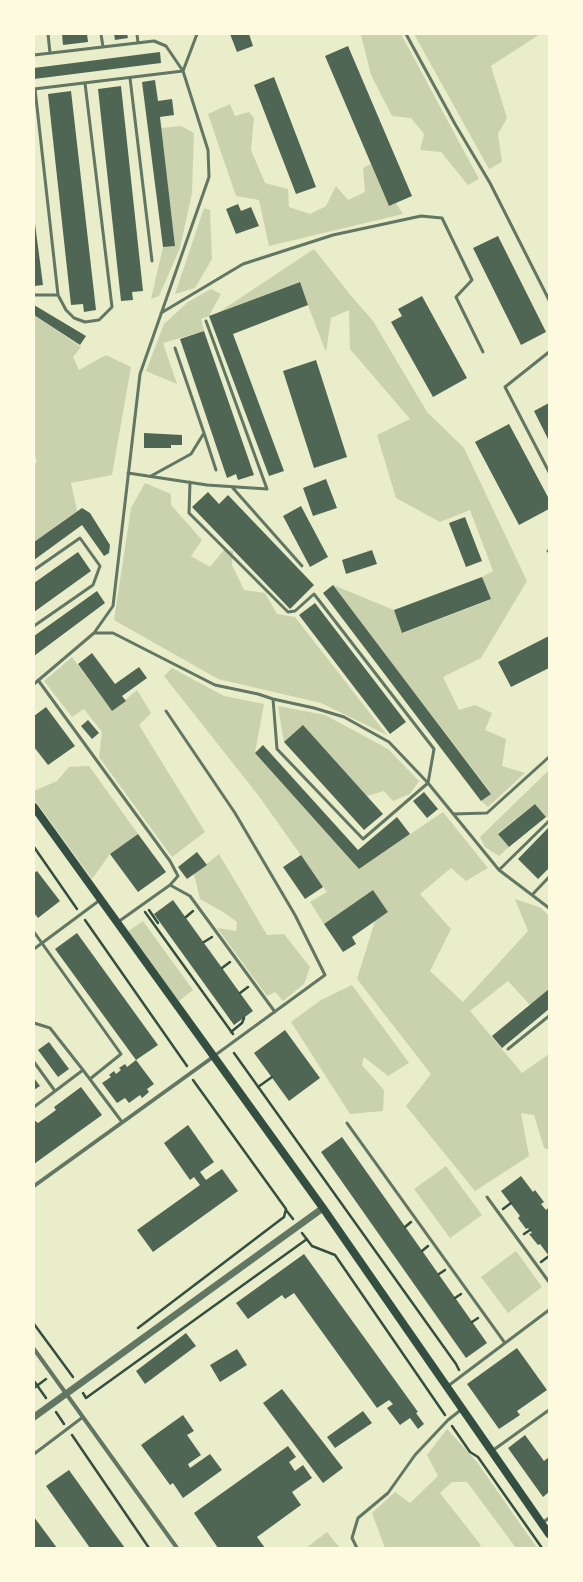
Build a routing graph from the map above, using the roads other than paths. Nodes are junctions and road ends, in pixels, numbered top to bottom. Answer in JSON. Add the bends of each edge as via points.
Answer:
{"nodes":[{"id":1,"x":48,"y":34,"type":"edge"},
{"id":2,"x":101,"y":34,"type":"edge"},
{"id":3,"x":137,"y":34,"type":"edge"},
{"id":4,"x":197,"y":34,"type":"edge"},
{"id":5,"x":406,"y":34,"type":"edge"},
{"id":6,"x":138,"y":43,"type":"junction"},
{"id":7,"x":103,"y":47,"type":"junction"},
{"id":8,"x":50,"y":53,"type":"junction"},
{"id":9,"x":34,"y":55,"type":"edge"},
{"id":10,"x":183,"y":71,"type":"junction"},
{"id":11,"x":130,"y":78,"type":"junction"},
{"id":12,"x":85,"y":83,"type":"junction"},
{"id":13,"x":34,"y":89,"type":"edge"},
{"id":14,"x":152,"y":261,"type":"dead end"},
{"id":15,"x":34,"y":295,"type":"edge"},
{"id":16,"x":58,"y":295,"type":"junction"},
{"id":17,"x":549,"y":300,"type":"edge"},
{"id":18,"x":161,"y":314,"type":"junction"},
{"id":19,"x":206,"y":320,"type":"dead end"},
{"id":20,"x":175,"y":348,"type":"dead end"},
{"id":21,"x":483,"y":352,"type":"dead end"},
{"id":22,"x":549,"y":352,"type":"edge"},
{"id":23,"x":204,"y":433,"type":"junction"},
{"id":24,"x":216,"y":470,"type":"dead end"},
{"id":25,"x":549,"y":472,"type":"edge"},
{"id":26,"x":128,"y":473,"type":"junction"},
{"id":27,"x":151,"y":476,"type":"junction"},
{"id":28,"x":190,"y":482,"type":"junction"},
{"id":29,"x":232,"y":487,"type":"junction"},
{"id":30,"x":302,"y":566,"type":"dead end"},
{"id":31,"x":34,"y":570,"type":"edge"},
{"id":32,"x":34,"y":626,"type":"edge"},
{"id":33,"x":94,"y":633,"type":"junction"},
{"id":34,"x":38,"y":680,"type":"junction"},
{"id":35,"x":34,"y":684,"type":"edge"},
{"id":36,"x":273,"y":700,"type":"junction"},
{"id":37,"x":166,"y":711,"type":"dead end"},
{"id":38,"x":549,"y":757,"type":"edge"},
{"id":39,"x":428,"y":783,"type":"junction"},
{"id":40,"x":34,"y":807,"type":"edge"},
{"id":41,"x":453,"y":814,"type":"junction"},
{"id":42,"x":549,"y":821,"type":"edge"},
{"id":43,"x":499,"y":870,"type":"junction"},
{"id":44,"x":549,"y":877,"type":"edge"},
{"id":45,"x":170,"y":885,"type":"junction"},
{"id":46,"x":532,"y":894,"type":"junction"},
{"id":47,"x":100,"y":900,"type":"junction"},
{"id":48,"x":549,"y":908,"type":"edge"},
{"id":49,"x":116,"y":923,"type":"junction"},
{"id":50,"x":34,"y":932,"type":"edge"},
{"id":51,"x":42,"y":943,"type":"junction"},
{"id":52,"x":34,"y":949,"type":"edge"},
{"id":53,"x":275,"y":1012,"type":"junction"},
{"id":54,"x":549,"y":1016,"type":"edge"},
{"id":55,"x":34,"y":1023,"type":"edge"},
{"id":56,"x":508,"y":1049,"type":"dead end"},
{"id":57,"x":213,"y":1057,"type":"junction"},
{"id":58,"x":34,"y":1062,"type":"edge"},
{"id":59,"x":83,"y":1070,"type":"junction"},
{"id":60,"x":90,"y":1079,"type":"junction"},
{"id":61,"x":55,"y":1091,"type":"junction"},
{"id":62,"x":34,"y":1107,"type":"edge"},
{"id":63,"x":122,"y":1122,"type":"junction"},
{"id":64,"x":347,"y":1123,"type":"dead end"},
{"id":65,"x":34,"y":1186,"type":"edge"},
{"id":66,"x":487,"y":1197,"type":"dead end"},
{"id":67,"x":322,"y":1208,"type":"junction"},
{"id":68,"x":549,"y":1282,"type":"edge"},
{"id":69,"x":549,"y":1310,"type":"edge"},
{"id":70,"x":505,"y":1342,"type":"junction"},
{"id":71,"x":34,"y":1348,"type":"edge"},
{"id":72,"x":447,"y":1387,"type":"junction"},
{"id":73,"x":66,"y":1394,"type":"junction"},
{"id":74,"x":462,"y":1409,"type":"junction"},
{"id":75,"x":549,"y":1410,"type":"edge"},
{"id":76,"x":34,"y":1417,"type":"edge"},
{"id":77,"x":83,"y":1417,"type":"junction"},
{"id":78,"x":492,"y":1451,"type":"junction"},
{"id":79,"x":34,"y":1454,"type":"edge"},
{"id":80,"x":549,"y":1518,"type":"edge"},
{"id":81,"x":542,"y":1523,"type":"junction"},
{"id":82,"x":549,"y":1534,"type":"edge"},
{"id":83,"x":177,"y":1548,"type":"edge"},
{"id":84,"x":357,"y":1548,"type":"edge"}],
"edges":[{"from":1,"to":8,"type":"lane"},
{"from":2,"to":7,"type":"lane"},
{"from":3,"to":6,"type":"lane"},
{"from":4,"to":10,"type":"lane"},
{"from":5,"to":17,"type":"lane","via":[[490,183]]},
{"from":6,"to":7,"type":"lane"},
{"from":6,"to":10,"type":"lane","via":[[154,41],[166,46]]},
{"from":7,"to":8,"type":"lane"},
{"from":8,"to":9,"type":"lane"},
{"from":10,"to":11,"type":"lane"},
{"from":10,"to":18,"type":"lane","via":[[208,150],[209,177]]},
{"from":11,"to":12,"type":"lane"},
{"from":11,"to":14,"type":"lane"},
{"from":12,"to":13,"type":"lane"},
{"from":12,"to":16,"type":"lane","via":[[112,308],[99,320],[85,322],[74,318]]},
{"from":13,"to":16,"type":"lane"},
{"from":15,"to":16,"type":"lane"},
{"from":18,"to":21,"type":"lane","via":[[243,264],[333,235],[421,216],[442,218],[472,280],[456,298]]},
{"from":18,"to":26,"type":"lane","via":[[140,374]]},
{"from":19,"to":29,"type":"lane","via":[[268,490]]},
{"from":20,"to":23,"type":"lane"},
{"from":22,"to":25,"type":"lane","via":[[505,386]]},
{"from":23,"to":24,"type":"lane"},
{"from":23,"to":27,"type":"lane","via":[[191,454]]},
{"from":26,"to":27,"type":"lane"},
{"from":26,"to":33,"type":"lane","via":[[113,606]]},
{"from":27,"to":28,"type":"lane"},
{"from":28,"to":29,"type":"lane"},
{"from":28,"to":39,"type":"lane","via":[[189,513],[288,612],[295,611],[314,594],[434,749]]},
{"from":29,"to":30,"type":"lane"},
{"from":31,"to":32,"type":"lane","via":[[80,538],[100,566],[93,585]]},
{"from":33,"to":34,"type":"lane"},
{"from":33,"to":36,"type":"lane","via":[[112,633],[215,685],[258,694]]},
{"from":34,"to":35,"type":"lane"},
{"from":34,"to":45,"type":"lane","via":[[170,861],[178,876]]},
{"from":36,"to":39,"type":"lane","via":[[344,717],[389,742]]},
{"from":36,"to":39,"type":"lane","via":[[277,748],[363,839]]},
{"from":37,"to":53,"type":"lane","via":[[235,813],[295,915],[325,975]]},
{"from":38,"to":41,"type":"lane","via":[[487,813]]},
{"from":39,"to":41,"type":"lane"},
{"from":40,"to":47,"type":"main road"},
{"from":41,"to":43,"type":"lane"},
{"from":42,"to":43,"type":"lane"},
{"from":43,"to":46,"type":"lane"},
{"from":44,"to":46,"type":"lane"},
{"from":45,"to":49,"type":"lane"},
{"from":45,"to":53,"type":"lane","via":[[190,896]]},
{"from":46,"to":48,"type":"lane"},
{"from":47,"to":49,"type":"main road"},
{"from":47,"to":51,"type":"lane"},
{"from":49,"to":57,"type":"main road"},
{"from":50,"to":51,"type":"lane"},
{"from":51,"to":52,"type":"lane"},
{"from":51,"to":60,"type":"lane","via":[[121,1054]]},
{"from":53,"to":57,"type":"lane"},
{"from":54,"to":56,"type":"lane"},
{"from":55,"to":59,"type":"lane","via":[[50,1028]]},
{"from":57,"to":63,"type":"street"},
{"from":57,"to":67,"type":"main road"},
{"from":58,"to":61,"type":"lane"},
{"from":59,"to":60,"type":"lane"},
{"from":59,"to":61,"type":"lane"},
{"from":60,"to":63,"type":"lane"},
{"from":61,"to":62,"type":"lane"},
{"from":63,"to":65,"type":"street"},
{"from":64,"to":70,"type":"lane"},
{"from":66,"to":68,"type":"lane"},
{"from":67,"to":72,"type":"main road"},
{"from":67,"to":73,"type":"street"},
{"from":69,"to":70,"type":"lane"},
{"from":70,"to":72,"type":"lane"},
{"from":71,"to":73,"type":"street"},
{"from":72,"to":74,"type":"main road"},
{"from":73,"to":76,"type":"street"},
{"from":73,"to":77,"type":"street"},
{"from":74,"to":78,"type":"main road"},
{"from":74,"to":84,"type":"lane","via":[[415,1455],[388,1493],[358,1518],[352,1538]]},
{"from":75,"to":78,"type":"lane"},
{"from":77,"to":79,"type":"lane"},
{"from":77,"to":83,"type":"street"},
{"from":78,"to":81,"type":"main road"},
{"from":80,"to":81,"type":"lane"},
{"from":81,"to":82,"type":"main road"}]}
